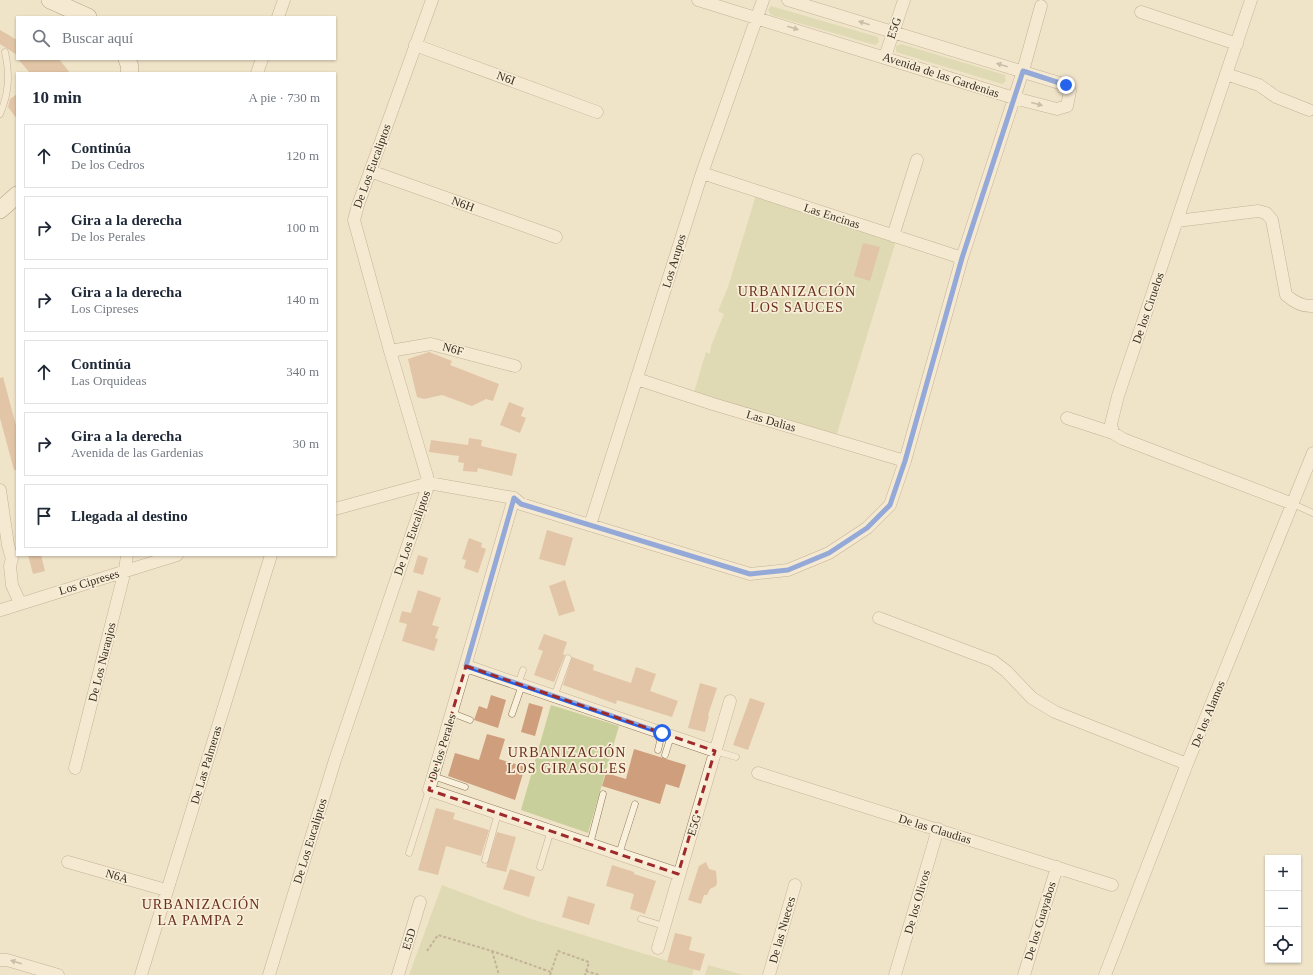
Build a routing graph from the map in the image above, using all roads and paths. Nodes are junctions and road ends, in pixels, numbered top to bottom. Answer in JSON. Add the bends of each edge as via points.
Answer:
{"nodes":[{"id":1,"x":50,"y":0,"type":"edge"},
{"id":2,"x":284,"y":0,"type":"edge"},
{"id":3,"x":432,"y":0,"type":"edge"},
{"id":4,"x":698,"y":0,"type":"edge"},
{"id":5,"x":762,"y":0,"type":"edge"},
{"id":6,"x":788,"y":0,"type":"edge"},
{"id":7,"x":904,"y":0,"type":"edge"},
{"id":8,"x":1251,"y":0,"type":"edge"},
{"id":9,"x":1041,"y":6,"type":"dead end"},
{"id":10,"x":1141,"y":12,"type":"dead end"},
{"id":11,"x":86,"y":16,"type":"edge"},
{"id":12,"x":278,"y":16,"type":"edge"},
{"id":13,"x":756,"y":17,"type":"junction"},
{"id":14,"x":892,"y":31,"type":"junction"},
{"id":15,"x":1236,"y":44,"type":"junction"},
{"id":16,"x":415,"y":45,"type":"junction"},
{"id":17,"x":5,"y":52,"type":"dead end"},
{"id":18,"x":885,"y":57,"type":"junction"},
{"id":19,"x":127,"y":60,"type":"edge"},
{"id":20,"x":262,"y":60,"type":"edge"},
{"id":21,"x":1023,"y":71,"type":"junction"},
{"id":22,"x":129,"y":72,"type":"edge"},
{"id":23,"x":257,"y":72,"type":"edge"},
{"id":24,"x":1226,"y":74,"type":"junction"},
{"id":25,"x":1014,"y":98,"type":"junction"},
{"id":26,"x":1309,"y":110,"type":"dead end"},
{"id":27,"x":598,"y":112,"type":"dead end"},
{"id":28,"x":0,"y":114,"type":"edge"},
{"id":29,"x":917,"y":160,"type":"dead end"},
{"id":30,"x":370,"y":171,"type":"junction"},
{"id":31,"x":702,"y":173,"type":"junction"},
{"id":32,"x":16,"y":197,"type":"edge"},
{"id":33,"x":0,"y":210,"type":"edge"},
{"id":34,"x":1177,"y":221,"type":"junction"},
{"id":35,"x":893,"y":236,"type":"junction"},
{"id":36,"x":556,"y":238,"type":"dead end"},
{"id":37,"x":962,"y":258,"type":"junction"},
{"id":38,"x":1313,"y":306,"type":"edge"},
{"id":39,"x":390,"y":351,"type":"junction"},
{"id":40,"x":515,"y":366,"type":"dead end"},
{"id":41,"x":637,"y":379,"type":"junction"},
{"id":42,"x":1067,"y":418,"type":"dead end"},
{"id":43,"x":1112,"y":433,"type":"junction"},
{"id":44,"x":1313,"y":453,"type":"edge"},
{"id":45,"x":905,"y":461,"type":"junction"},
{"id":46,"x":429,"y":483,"type":"junction"},
{"id":47,"x":0,"y":490,"type":"edge"},
{"id":48,"x":514,"y":498,"type":"junction"},
{"id":49,"x":1293,"y":504,"type":"junction"},
{"id":50,"x":336,"y":509,"type":"edge"},
{"id":51,"x":1313,"y":513,"type":"edge"},
{"id":52,"x":590,"y":524,"type":"junction"},
{"id":53,"x":127,"y":556,"type":"edge"},
{"id":54,"x":174,"y":556,"type":"edge"},
{"id":55,"x":272,"y":556,"type":"edge"},
{"id":56,"x":5,"y":565,"type":"edge"},
{"id":57,"x":125,"y":570,"type":"junction"},
{"id":58,"x":20,"y":603,"type":"junction"},
{"id":59,"x":1,"y":610,"type":"dead end"},
{"id":60,"x":879,"y":618,"type":"dead end"},
{"id":61,"x":568,"y":658,"type":"dead end"},
{"id":62,"x":466,"y":666,"type":"junction"},
{"id":63,"x":523,"y":670,"type":"dead end"},
{"id":64,"x":520,"y":685,"type":"junction"},
{"id":65,"x":554,"y":697,"type":"junction"},
{"id":66,"x":730,"y":701,"type":"dead end"},
{"id":67,"x":452,"y":714,"type":"junction"},
{"id":68,"x":512,"y":714,"type":"dead end"},
{"id":69,"x":470,"y":720,"type":"dead end"},
{"id":70,"x":667,"y":735,"type":"junction"},
{"id":71,"x":658,"y":750,"type":"dead end"},
{"id":72,"x":715,"y":751,"type":"junction"},
{"id":73,"x":665,"y":755,"type":"dead end"},
{"id":74,"x":736,"y":758,"type":"dead end"},
{"id":75,"x":1187,"y":764,"type":"junction"},
{"id":76,"x":75,"y":768,"type":"dead end"},
{"id":77,"x":758,"y":773,"type":"dead end"},
{"id":78,"x":433,"y":776,"type":"junction"},
{"id":79,"x":465,"y":786,"type":"dead end"},
{"id":80,"x":429,"y":790,"type":"junction"},
{"id":81,"x":603,"y":794,"type":"dead end"},
{"id":82,"x":634,"y":804,"type":"dead end"},
{"id":83,"x":498,"y":813,"type":"junction"},
{"id":84,"x":551,"y":830,"type":"junction"},
{"id":85,"x":938,"y":830,"type":"junction"},
{"id":86,"x":590,"y":844,"type":"junction"},
{"id":87,"x":409,"y":853,"type":"dead end"},
{"id":88,"x":619,"y":854,"type":"junction"},
{"id":89,"x":485,"y":860,"type":"dead end"},
{"id":90,"x":68,"y":862,"type":"dead end"},
{"id":91,"x":540,"y":867,"type":"dead end"},
{"id":92,"x":1057,"y":867,"type":"junction"},
{"id":93,"x":678,"y":874,"type":"junction"},
{"id":94,"x":795,"y":885,"type":"dead end"},
{"id":95,"x":1112,"y":885,"type":"dead end"},
{"id":96,"x":166,"y":890,"type":"junction"},
{"id":97,"x":420,"y":902,"type":"dead end"},
{"id":98,"x":641,"y":919,"type":"dead end"},
{"id":99,"x":664,"y":926,"type":"junction"},
{"id":100,"x":658,"y":948,"type":"dead end"},
{"id":101,"x":427,"y":951,"type":"dead end"},
{"id":102,"x":492,"y":951,"type":"junction"},
{"id":103,"x":0,"y":960,"type":"edge"},
{"id":104,"x":586,"y":970,"type":"junction"},
{"id":105,"x":550,"y":973,"type":"edge"},
{"id":106,"x":58,"y":975,"type":"edge"},
{"id":107,"x":141,"y":975,"type":"edge"},
{"id":108,"x":269,"y":975,"type":"edge"},
{"id":109,"x":398,"y":975,"type":"edge"},
{"id":110,"x":499,"y":975,"type":"edge"},
{"id":111,"x":585,"y":975,"type":"edge"},
{"id":112,"x":597,"y":975,"type":"edge"},
{"id":113,"x":769,"y":975,"type":"edge"},
{"id":114,"x":896,"y":975,"type":"edge"},
{"id":115,"x":1024,"y":975,"type":"edge"},
{"id":116,"x":1105,"y":975,"type":"edge"}],
"edges":[{"from":1,"to":11,"type":"street"},
{"from":2,"to":12,"type":"street"},
{"from":3,"to":16,"type":"street","name":"De Los Eucaliptos"},
{"from":4,"to":13,"type":"street","name":"Avenida de las Gardenias"},
{"from":5,"to":13,"type":"street","name":"Los Arupos"},
{"from":14,"to":6,"type":"street","name":"Avenida de las Gardenias","one_way":true},
{"from":7,"to":14,"type":"street","name":"E5G"},
{"from":8,"to":15,"type":"street","name":"De los Ciruelos"},
{"from":9,"to":21,"type":"street"},
{"from":10,"to":15,"type":"street"},
{"from":13,"to":18,"type":"street","name":"Avenida de las Gardenias","one_way":true},
{"from":13,"to":31,"type":"street","name":"Los Arupos"},
{"from":14,"to":18,"type":"street","name":"E5G"},
{"from":21,"to":14,"type":"street","name":"Avenida de las Gardenias","one_way":true},
{"from":15,"to":24,"type":"street","name":"De los Ciruelos"},
{"from":16,"to":27,"type":"street","name":"N6I"},
{"from":16,"to":30,"type":"street","name":"De Los Eucaliptos"},
{"from":17,"to":28,"type":"lane","via":[[9,71],[8,86]]},
{"from":18,"to":25,"type":"street","name":"Avenida de las Gardenias"},
{"from":19,"to":22,"type":"street"},
{"from":20,"to":23,"type":"street"},
{"from":21,"to":25,"type":"street"},
{"from":25,"to":21,"type":"street","name":"Avenida de las Gardenias","one_way":true,"via":[[1058,109],[1067,106],[1070,91],[1066,85]]},
{"from":24,"to":26,"type":"street","via":[[1259,84],[1276,97]]},
{"from":24,"to":34,"type":"street","name":"De los Ciruelos"},
{"from":25,"to":37,"type":"street"},
{"from":29,"to":35,"type":"street"},
{"from":30,"to":36,"type":"street","name":"N6H"},
{"from":30,"to":39,"type":"street","name":"De Los Eucaliptos","via":[[354,220]]},
{"from":31,"to":35,"type":"street","name":"Las Encinas"},
{"from":31,"to":41,"type":"street","name":"Los Arupos"},
{"from":32,"to":33,"type":"street"},
{"from":34,"to":38,"type":"street","via":[[1258,211],[1266,213],[1272,220],[1286,295],[1306,306]]},
{"from":34,"to":43,"type":"street","name":"De los Ciruelos","via":[[1112,414]]},
{"from":35,"to":37,"type":"street","name":"Las Encinas"},
{"from":37,"to":45,"type":"street"},
{"from":39,"to":40,"type":"street","name":"N6F","via":[[431,344]]},
{"from":39,"to":46,"type":"street","name":"De Los Eucaliptos"},
{"from":41,"to":45,"type":"street","name":"Las Dalias"},
{"from":41,"to":52,"type":"street","name":"Los Arupos"},
{"from":42,"to":43,"type":"street"},
{"from":43,"to":49,"type":"street","via":[[1136,445]]},
{"from":44,"to":49,"type":"street","name":"De los Alamos"},
{"from":45,"to":52,"type":"street","via":[[890,505],[867,528],[829,553],[788,570],[750,574]]},
{"from":46,"to":48,"type":"street"},
{"from":46,"to":50,"type":"street"},
{"from":46,"to":108,"type":"street","name":"De Los Eucaliptos","via":[[335,760]]},
{"from":47,"to":56,"type":"street","via":[[12,559]]},
{"from":48,"to":52,"type":"street","via":[[521,504]]},
{"from":48,"to":62,"type":"street","name":"De los Perales"},
{"from":49,"to":51,"type":"lane"},
{"from":49,"to":75,"type":"street","name":"De los Alamos"},
{"from":53,"to":57,"type":"street","name":"De Los Naranjos"},
{"from":54,"to":57,"type":"street","name":"Los Cipreses"},
{"from":55,"to":96,"type":"street","name":"De Las Palmeras"},
{"from":56,"to":58,"type":"street"},
{"from":57,"to":58,"type":"street","name":"Los Cipreses"},
{"from":57,"to":76,"type":"street","name":"De Los Naranjos"},
{"from":58,"to":59,"type":"street","name":"Los Cipreses"},
{"from":60,"to":75,"type":"street","via":[[993,661],[1032,698],[1055,712]]},
{"from":61,"to":65,"type":"lane"},
{"from":62,"to":64,"type":"street"},
{"from":62,"to":67,"type":"street","name":"De los Perales"},
{"from":63,"to":64,"type":"lane"},
{"from":64,"to":65,"type":"street"},
{"from":64,"to":68,"type":"lane"},
{"from":65,"to":70,"type":"street"},
{"from":66,"to":72,"type":"street","name":"E5G"},
{"from":67,"to":69,"type":"lane"},
{"from":67,"to":78,"type":"street","name":"De los Perales"},
{"from":70,"to":71,"type":"lane"},
{"from":70,"to":72,"type":"street"},
{"from":70,"to":73,"type":"lane"},
{"from":72,"to":74,"type":"lane"},
{"from":72,"to":93,"type":"street","name":"E5G"},
{"from":75,"to":116,"type":"street","name":"De los Alamos"},
{"from":77,"to":85,"type":"street","name":"De las Claudias"},
{"from":78,"to":79,"type":"lane"},
{"from":78,"to":80,"type":"street","name":"De los Perales"},
{"from":80,"to":83,"type":"street","name":"De los Perales"},
{"from":80,"to":87,"type":"lane"},
{"from":81,"to":86,"type":"lane"},
{"from":82,"to":88,"type":"lane"},
{"from":83,"to":84,"type":"street","name":"De los Perales"},
{"from":83,"to":89,"type":"lane"},
{"from":84,"to":86,"type":"street","name":"De los Perales"},
{"from":84,"to":91,"type":"lane"},
{"from":85,"to":92,"type":"street","name":"De las Claudias"},
{"from":85,"to":114,"type":"street","name":"De los Olivos"},
{"from":86,"to":88,"type":"street","name":"De los Perales"},
{"from":88,"to":93,"type":"street","name":"De los Perales"},
{"from":90,"to":96,"type":"street","name":"N6A"},
{"from":92,"to":95,"type":"street","name":"De las Claudias"},
{"from":92,"to":115,"type":"street","name":"De los Guayabos"},
{"from":93,"to":99,"type":"street","name":"E5G"},
{"from":94,"to":113,"type":"street","name":"De las Nueces"},
{"from":96,"to":107,"type":"street","name":"De Las Palmeras"},
{"from":97,"to":109,"type":"street","name":"E5D"},
{"from":98,"to":99,"type":"lane"},
{"from":99,"to":100,"type":"street","name":"E5G"},
{"from":101,"to":102,"type":"path","via":[[438,935]]},
{"from":102,"to":105,"type":"path"},
{"from":102,"to":110,"type":"path"},
{"from":106,"to":103,"type":"street","one_way":true},
{"from":104,"to":105,"type":"path","via":[[589,962],[558,951]]},
{"from":104,"to":111,"type":"path"},
{"from":104,"to":112,"type":"path"}]}
